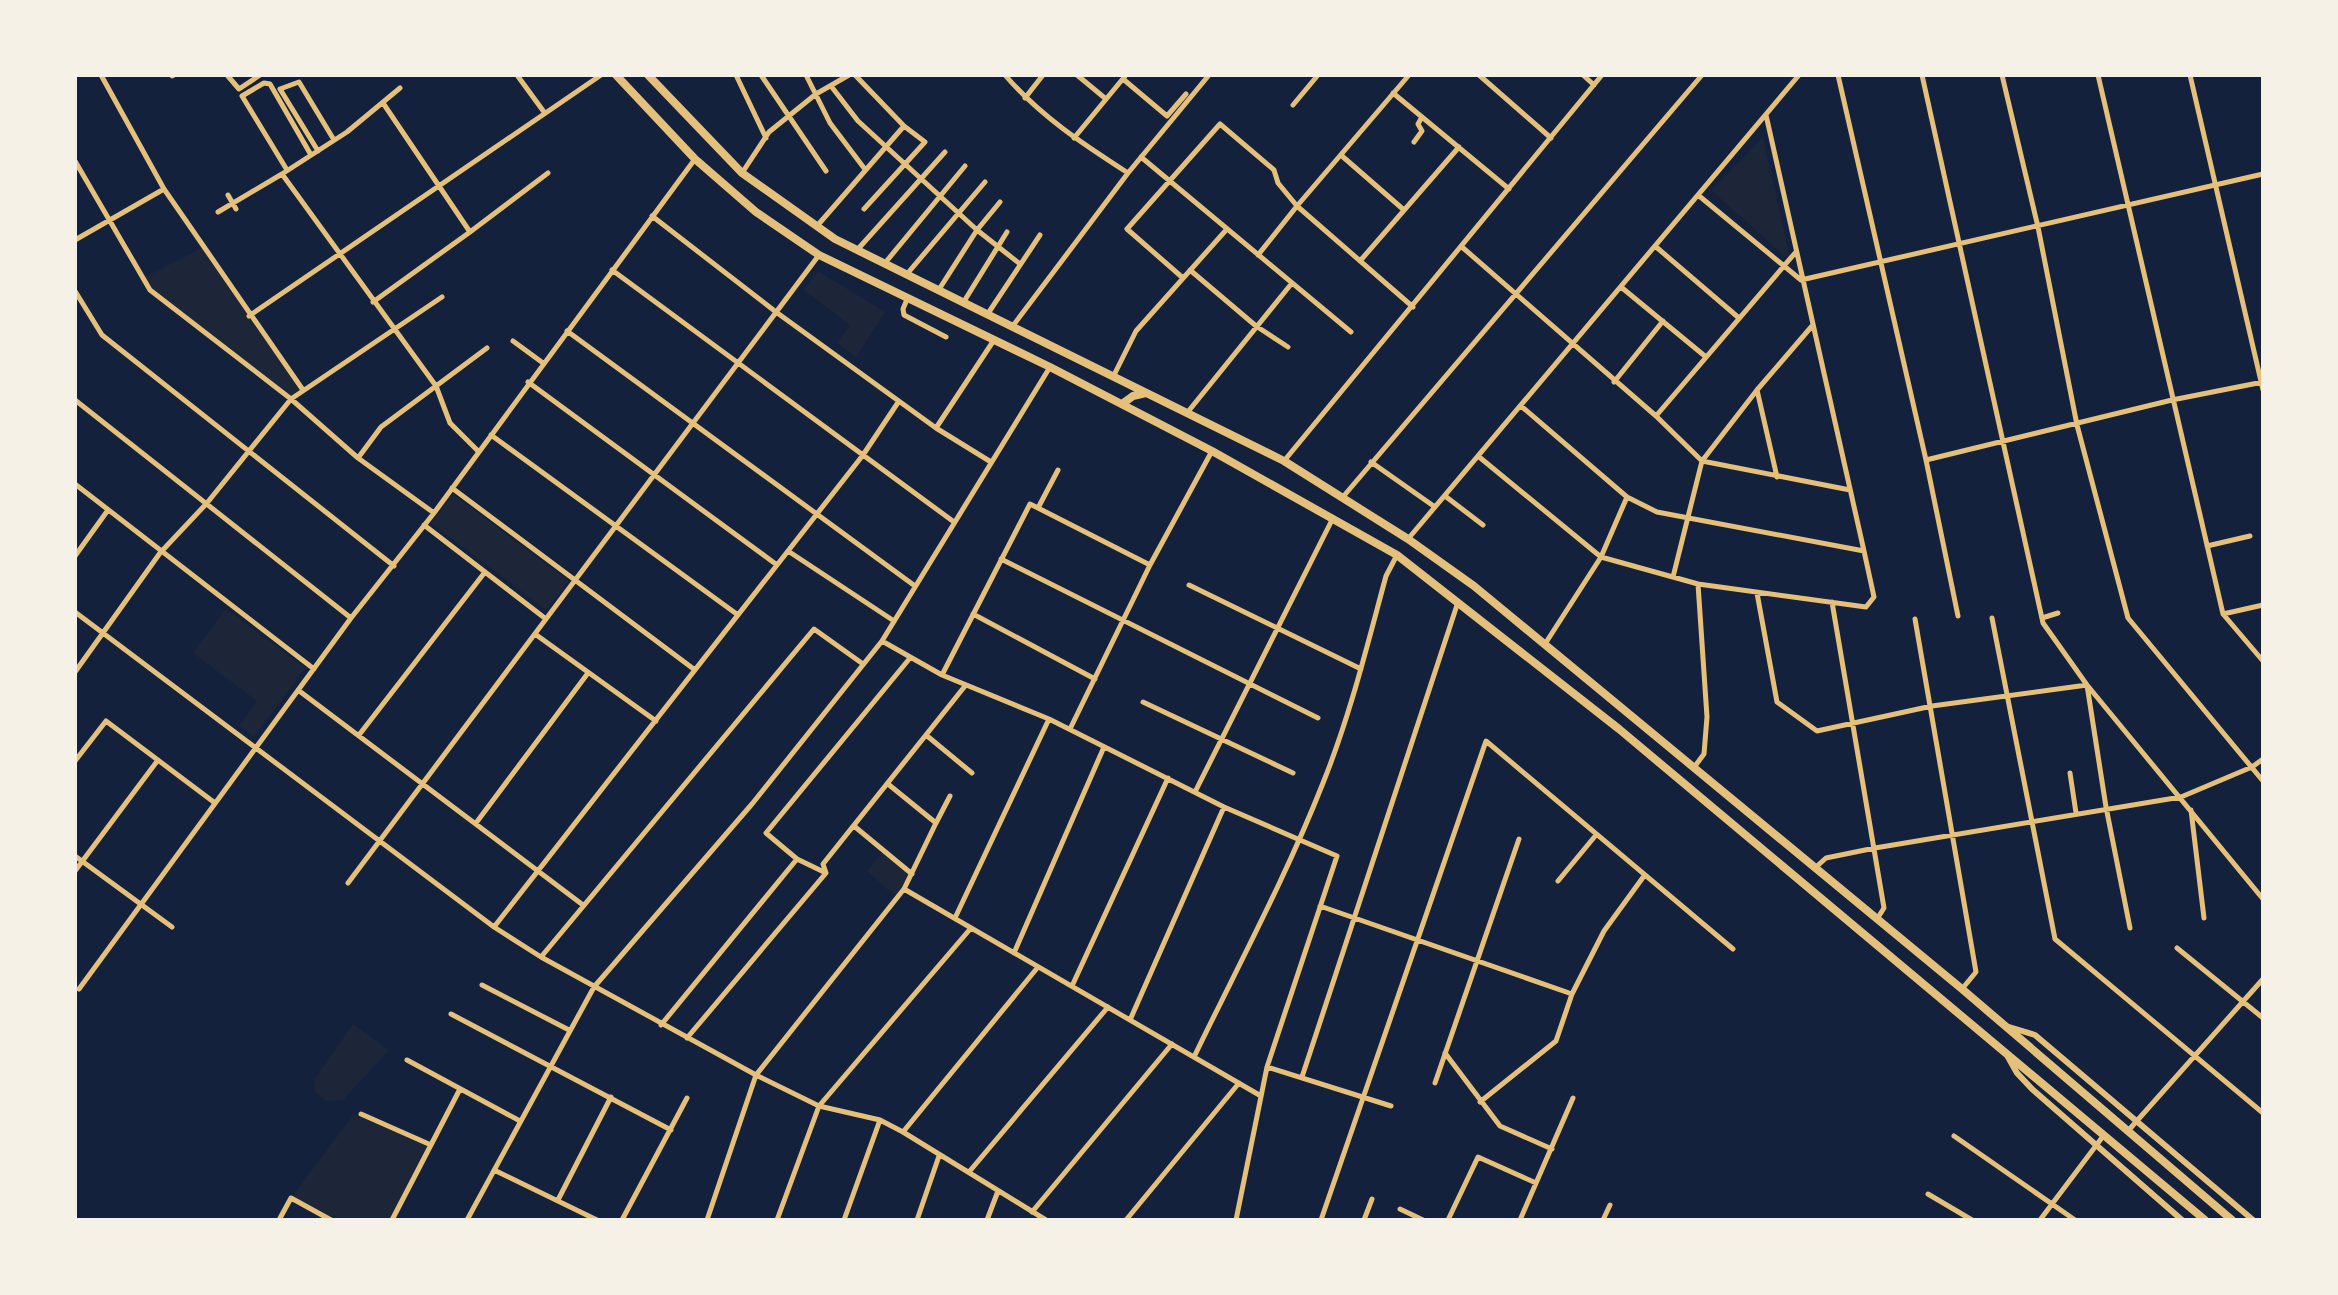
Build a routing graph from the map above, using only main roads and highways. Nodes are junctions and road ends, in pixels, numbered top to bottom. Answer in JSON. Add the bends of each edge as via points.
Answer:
{"nodes":[{"id":1,"x":616,"y":75,"type":"edge"},
{"id":2,"x":648,"y":75,"type":"edge"},
{"id":3,"x":1146,"y":393,"type":"junction"},
{"id":4,"x":1122,"y":404,"type":"junction"},
{"id":5,"x":2205,"y":1220,"type":"edge"},
{"id":6,"x":2232,"y":1220,"type":"edge"}],
"edges":[{"from":1,"to":4,"type":"highway","via":[[695,159],[756,212],[819,255]]},
{"from":2,"to":3,"type":"highway","via":[[742,173],[817,226]]},
{"from":3,"to":4,"type":"highway"},
{"from":3,"to":6,"type":"highway","via":[[1284,461],[1474,586],[1962,989]]},
{"from":4,"to":5,"type":"highway","via":[[1397,555],[1570,688]]}]}
